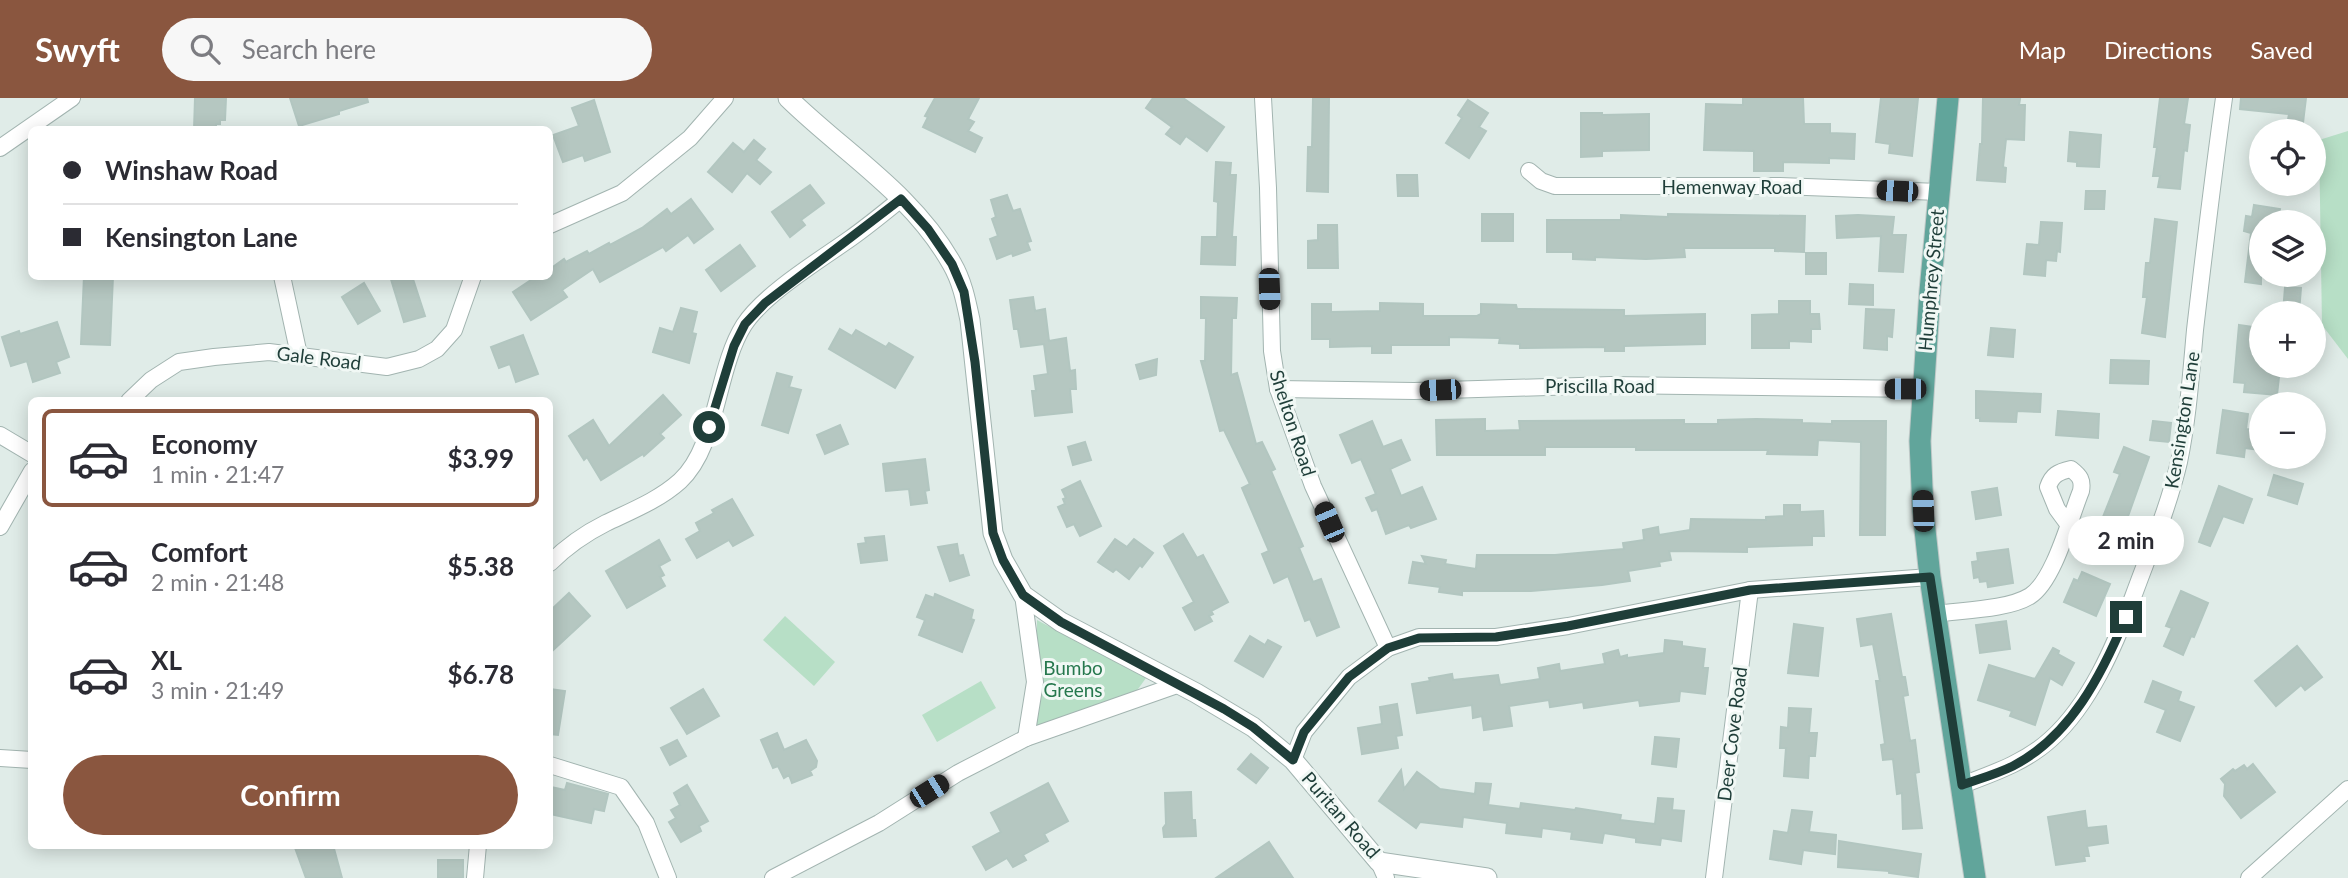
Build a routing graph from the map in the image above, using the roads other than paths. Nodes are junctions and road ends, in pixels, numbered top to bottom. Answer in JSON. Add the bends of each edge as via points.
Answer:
{"nodes":[{"id":1,"x":72,"y":98,"type":"edge"},
{"id":2,"x":726,"y":98,"type":"edge"},
{"id":3,"x":788,"y":98,"type":"edge"},
{"id":4,"x":1263,"y":98,"type":"edge"},
{"id":5,"x":1948,"y":98,"type":"edge"},
{"id":6,"x":2224,"y":98,"type":"edge"},
{"id":7,"x":32,"y":126,"type":"edge"},
{"id":8,"x":28,"y":129,"type":"edge"},
{"id":9,"x":0,"y":148,"type":"edge"},
{"id":10,"x":1529,"y":171,"type":"dead end"},
{"id":11,"x":1939,"y":192,"type":"junction"},
{"id":12,"x":901,"y":199,"type":"junction"},
{"id":13,"x":553,"y":224,"type":"edge"},
{"id":14,"x":283,"y":280,"type":"edge"},
{"id":15,"x":472,"y":280,"type":"edge"},
{"id":16,"x":299,"y":355,"type":"junction"},
{"id":17,"x":1278,"y":388,"type":"junction"},
{"id":18,"x":1922,"y":389,"type":"junction"},
{"id":19,"x":134,"y":397,"type":"edge"},
{"id":20,"x":0,"y":435,"type":"edge"},
{"id":21,"x":28,"y":452,"type":"edge"},
{"id":22,"x":28,"y":478,"type":"edge"},
{"id":23,"x":2068,"y":524,"type":"dead end"},
{"id":24,"x":0,"y":527,"type":"edge"},
{"id":25,"x":553,"y":559,"type":"edge"},
{"id":26,"x":1930,"y":577,"type":"junction"},
{"id":27,"x":1750,"y":590,"type":"junction"},
{"id":28,"x":1023,"y":595,"type":"junction"},
{"id":29,"x":1935,"y":614,"type":"junction"},
{"id":30,"x":1388,"y":648,"type":"junction"},
{"id":31,"x":1177,"y":685,"type":"junction"},
{"id":32,"x":1026,"y":738,"type":"junction"},
{"id":33,"x":0,"y":758,"type":"edge"},
{"id":34,"x":1293,"y":760,"type":"junction"},
{"id":35,"x":28,"y":761,"type":"edge"},
{"id":36,"x":553,"y":766,"type":"edge"},
{"id":37,"x":1962,"y":785,"type":"junction"},
{"id":38,"x":2348,"y":789,"type":"edge"},
{"id":39,"x":478,"y":849,"type":"edge"},
{"id":40,"x":1382,"y":873,"type":"edge"},
{"id":41,"x":475,"y":878,"type":"edge"},
{"id":42,"x":668,"y":878,"type":"edge"},
{"id":43,"x":773,"y":878,"type":"edge"},
{"id":44,"x":1487,"y":878,"type":"edge"},
{"id":45,"x":1714,"y":878,"type":"edge"},
{"id":46,"x":1975,"y":878,"type":"edge"},
{"id":47,"x":2249,"y":878,"type":"edge"}],
"edges":[{"from":1,"to":7,"type":"street"},
{"from":2,"to":13,"type":"street","via":[[690,138],[622,193]]},
{"from":3,"to":12,"type":"street","name":"Puritan Road"},
{"from":4,"to":17,"type":"street","name":"Shelton Road"},
{"from":5,"to":11,"type":"main road","name":"Humphrey Street"},
{"from":6,"to":37,"type":"street","name":"Kensington Lane","via":[[2179,460],[2168,505],[2126,617],[2085,698],[2052,739],[2014,765]]},
{"from":8,"to":9,"type":"street"},
{"from":10,"to":11,"type":"street","name":"Hemenway Road","via":[[1555,187],[1780,186]]},
{"from":11,"to":18,"type":"main road","name":"Humphrey Street"},
{"from":12,"to":25,"type":"street","via":[[765,303],[745,324],[695,462],[680,481]]},
{"from":12,"to":28,"type":"street","name":"Puritan Road","via":[[952,264],[964,292],[993,533]]},
{"from":14,"to":16,"type":"street"},
{"from":15,"to":16,"type":"street","name":"Gale Road","via":[[454,330],[437,349],[419,359],[387,367]]},
{"from":16,"to":19,"type":"street","name":"Gale Road","via":[[269,352],[179,362]]},
{"from":17,"to":18,"type":"street","name":"Priscilla Road","via":[[1414,391],[1611,385]]},
{"from":17,"to":30,"type":"street","name":"Shelton Road","via":[[1313,486]]},
{"from":18,"to":26,"type":"main road","name":"Humphrey Street","via":[[1922,499]]},
{"from":20,"to":21,"type":"street"},
{"from":22,"to":24,"type":"street"},
{"from":23,"to":29,"type":"street","via":[[2044,584],[2030,596],[2009,604]]},
{"from":26,"to":27,"type":"street"},
{"from":26,"to":29,"type":"main road","name":"Humphrey Street"},
{"from":27,"to":30,"type":"street","via":[[1556,628],[1496,637],[1419,638]]},
{"from":27,"to":45,"type":"street","name":"Deer Cove Road"},
{"from":28,"to":31,"type":"street","name":"Puritan Road","via":[[1061,622]]},
{"from":28,"to":32,"type":"street","via":[[1035,682]]},
{"from":29,"to":37,"type":"main road","name":"Humphrey Street"},
{"from":30,"to":34,"type":"street","via":[[1349,677],[1323,707],[1304,732]]},
{"from":31,"to":32,"type":"street"},
{"from":31,"to":34,"type":"street","name":"Puritan Road","via":[[1253,727]]},
{"from":32,"to":43,"type":"street"},
{"from":33,"to":35,"type":"street"},
{"from":34,"to":40,"type":"street","name":"Puritan Road"},
{"from":36,"to":42,"type":"street","via":[[621,787],[646,823]]},
{"from":37,"to":46,"type":"main road","name":"Humphrey Street"},
{"from":38,"to":47,"type":"street"},
{"from":39,"to":41,"type":"street"},
{"from":40,"to":44,"type":"street","name":"Puritan Road"}]}
